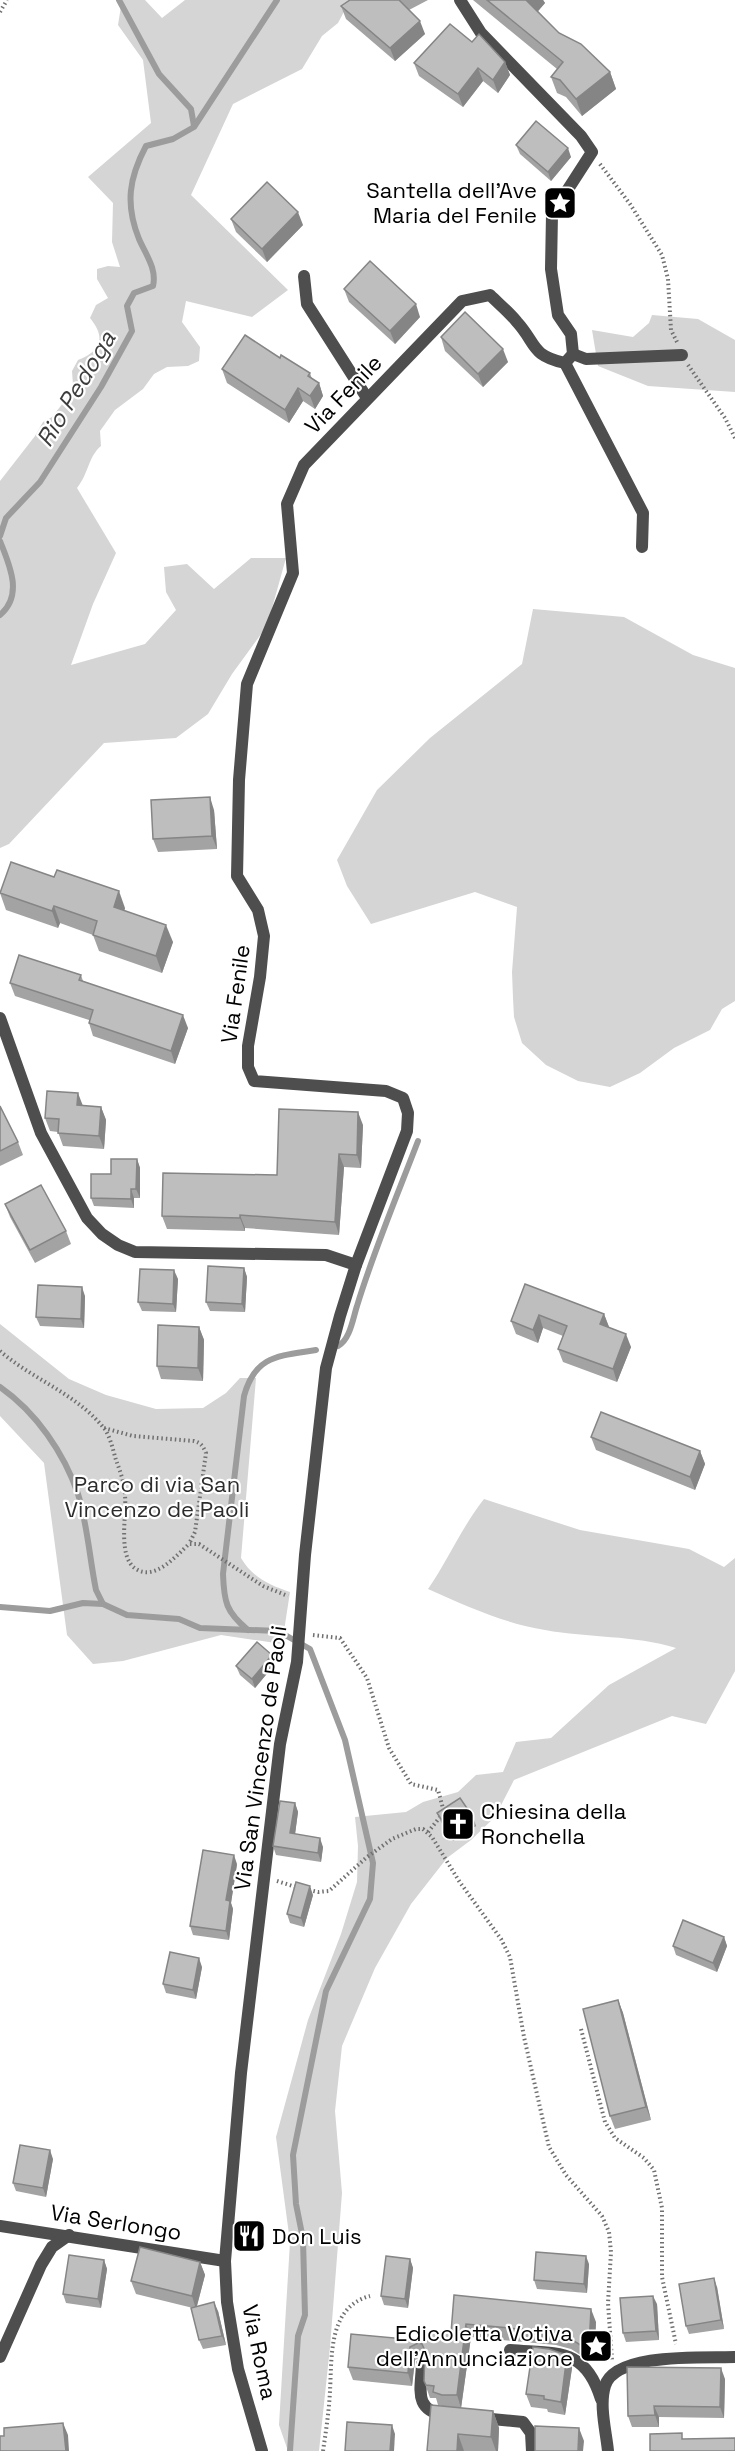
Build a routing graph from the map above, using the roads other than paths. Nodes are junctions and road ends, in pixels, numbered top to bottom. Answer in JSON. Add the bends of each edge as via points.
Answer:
{"nodes":[{"id":1,"x":460,"y":0,"type":"edge"},
{"id":2,"x":304,"y":276,"type":"dead end"},
{"id":3,"x":682,"y":355,"type":"road end"},
{"id":4,"x":569,"y":359,"type":"junction"},
{"id":5,"x":367,"y":398,"type":"junction"},
{"id":6,"x":642,"y":548,"type":"dead end"},
{"id":7,"x":0,"y":1018,"type":"edge"},
{"id":8,"x":254,"y":1081,"type":"joint"},
{"id":9,"x":356,"y":1265,"type":"junction"},
{"id":10,"x":0,"y":2226,"type":"edge"},
{"id":11,"x":69,"y":2235,"type":"junction"},
{"id":12,"x":225,"y":2260,"type":"junction"},
{"id":13,"x":510,"y":2350,"type":"dead end"},
{"id":14,"x":735,"y":2356,"type":"edge"},
{"id":15,"x":0,"y":2357,"type":"edge"},
{"id":16,"x":422,"y":2364,"type":"edge"},
{"id":17,"x":604,"y":2407,"type":"junction"},
{"id":18,"x":262,"y":2451,"type":"edge"},
{"id":19,"x":532,"y":2451,"type":"edge"},
{"id":20,"x":608,"y":2451,"type":"edge"}],
"edges":[{"from":1,"to":4,"type":"street","via":[[481,33],[592,152],[552,214],[551,268],[558,315],[571,334]]},
{"from":2,"to":5,"type":"street","via":[[307,304]]},
{"from":3,"to":4,"type":"street"},
{"from":4,"to":5,"type":"street","name":"Via Fenile","via":[[548,359],[490,295],[462,301]]},
{"from":4,"to":6,"type":"street","via":[[643,513]]},
{"from":5,"to":8,"type":"street","name":"Via Fenile","via":[[304,465],[287,504],[293,573],[247,684],[237,876],[258,910],[264,936],[248,1046],[248,1067]]},
{"from":7,"to":9,"type":"street","via":[[41,1133],[87,1218],[102,1234],[135,1252],[327,1255]]},
{"from":8,"to":9,"type":"street","name":"Via San Vincenzo de Paoli","via":[[386,1090],[403,1098],[408,1113],[407,1131]]},
{"from":9,"to":12,"type":"street","name":"Via San Vincenzo de Paoli","via":[[327,1368],[297,1656],[280,1744],[263,1874]]},
{"from":10,"to":11,"type":"street","name":"Via Serlongo"},
{"from":11,"to":12,"type":"street","name":"Via Serlongo"},
{"from":11,"to":15,"type":"street","via":[[52,2247],[41,2265]]},
{"from":12,"to":18,"type":"street","name":"Via Roma","via":[[226,2302],[238,2369]]},
{"from":13,"to":17,"type":"street","via":[[564,2356],[580,2362],[590,2371]]},
{"from":14,"to":17,"type":"street","via":[[635,2362],[612,2372],[605,2386]]},
{"from":16,"to":19,"type":"street","via":[[420,2396],[434,2414],[523,2422],[531,2433]]},
{"from":17,"to":20,"type":"street"}]}
